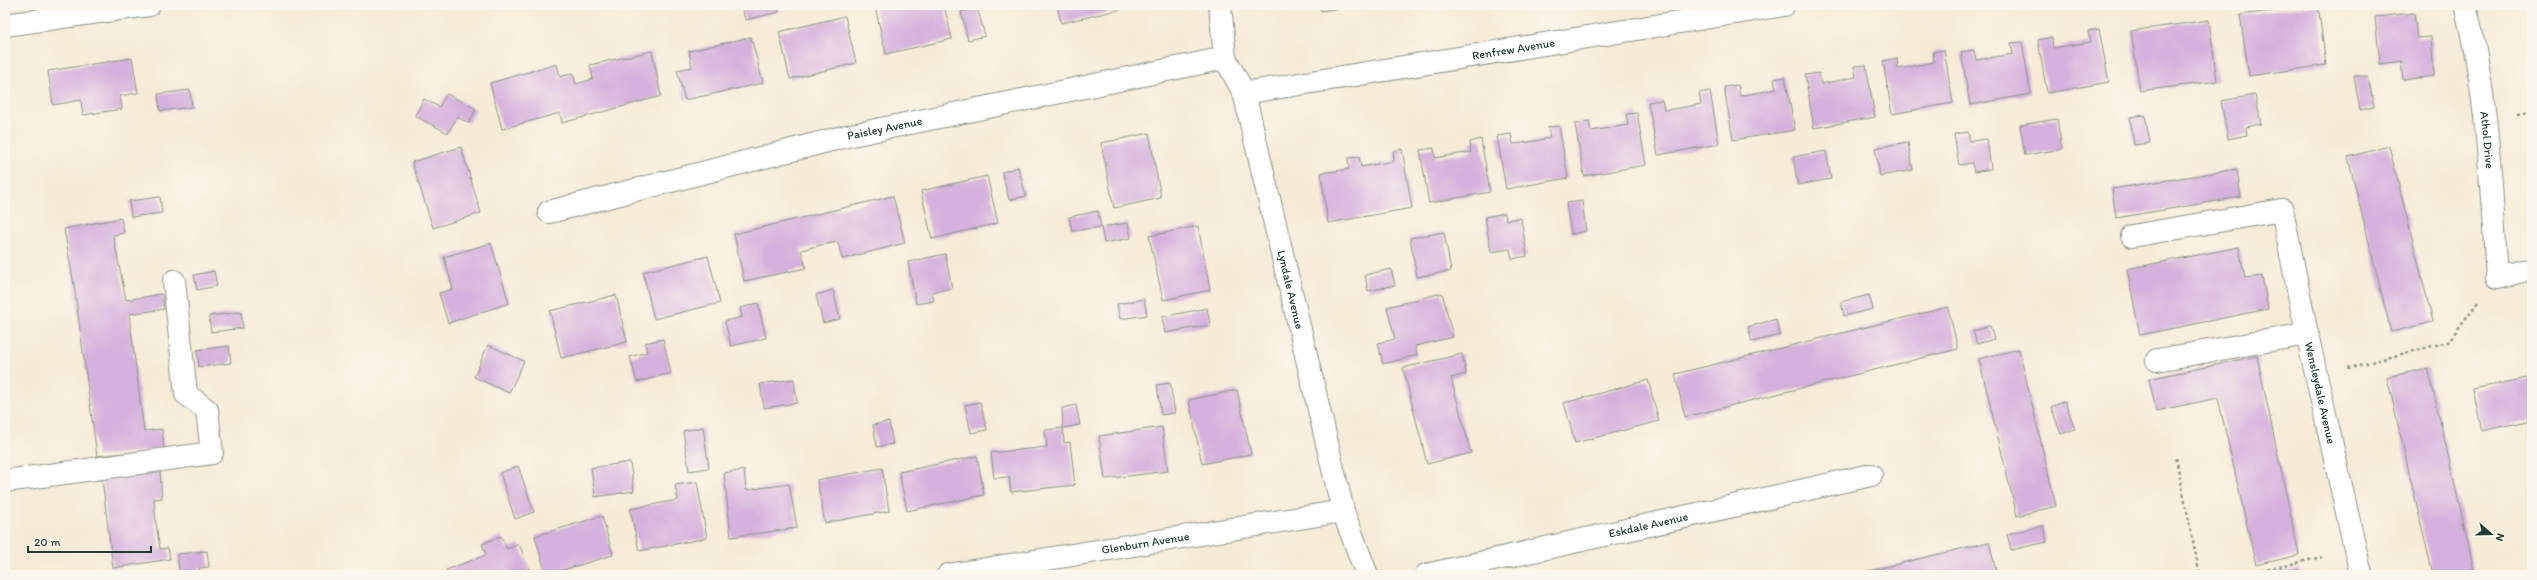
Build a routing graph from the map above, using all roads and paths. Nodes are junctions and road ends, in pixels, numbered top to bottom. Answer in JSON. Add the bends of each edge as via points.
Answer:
{"nodes":[{"id":1,"x":149,"y":5,"type":"edge"},
{"id":2,"x":1220,"y":5,"type":"edge"},
{"id":3,"x":1784,"y":5,"type":"edge"},
{"id":4,"x":2466,"y":5,"type":"edge"},
{"id":5,"x":5,"y":25,"type":"edge"},
{"id":6,"x":1225,"y":58,"type":"junction"},
{"id":7,"x":1244,"y":93,"type":"junction"},
{"id":8,"x":549,"y":212,"type":"dead end"},
{"id":9,"x":2132,"y":236,"type":"dead end"},
{"id":10,"x":2532,"y":269,"type":"edge"},
{"id":11,"x":2497,"y":277,"type":"junction"},
{"id":12,"x":174,"y":281,"type":"dead end"},
{"id":13,"x":2307,"y":334,"type":"junction"},
{"id":14,"x":2157,"y":360,"type":"dead end"},
{"id":15,"x":2317,"y":376,"type":"junction"},
{"id":16,"x":2176,"y":458,"type":"dead end"},
{"id":17,"x":1871,"y":475,"type":"dead end"},
{"id":18,"x":5,"y":482,"type":"edge"},
{"id":19,"x":1343,"y":510,"type":"junction"},
{"id":20,"x":2356,"y":549,"type":"junction"},
{"id":21,"x":948,"y":575,"type":"edge"},
{"id":22,"x":1367,"y":575,"type":"edge"},
{"id":23,"x":1426,"y":575,"type":"edge"},
{"id":24,"x":2200,"y":575,"type":"edge"},
{"id":25,"x":2244,"y":575,"type":"edge"},
{"id":26,"x":2361,"y":575,"type":"edge"}],
"edges":[{"from":1,"to":5,"type":"street"},
{"from":2,"to":6,"type":"street","name":"Lyndale Avenue"},
{"from":3,"to":7,"type":"street","name":"Renfrew Avenue"},
{"from":4,"to":11,"type":"street","name":"Athol Drive","via":[[2475,44],[2486,117]]},
{"from":6,"to":7,"type":"street","name":"Lyndale Avenue"},
{"from":6,"to":8,"type":"street","name":"Paisley Avenue","via":[[846,136]]},
{"from":7,"to":19,"type":"street","name":"Lyndale Avenue"},
{"from":9,"to":13,"type":"street","name":"Wensleydale Avenue","via":[[2282,210]]},
{"from":10,"to":11,"type":"street"},
{"from":11,"to":15,"type":"path","via":[[2448,342]]},
{"from":12,"to":18,"type":"street","via":[[186,394],[207,410],[212,453]]},
{"from":13,"to":14,"type":"street"},
{"from":13,"to":15,"type":"street","name":"Wensleydale Avenue"},
{"from":15,"to":20,"type":"street","name":"Wensleydale Avenue"},
{"from":16,"to":24,"type":"path"},
{"from":17,"to":23,"type":"street","name":"Eskdale Avenue"},
{"from":19,"to":21,"type":"street","name":"Glenburn Avenue"},
{"from":19,"to":22,"type":"street","name":"Lyndale Avenue"},
{"from":20,"to":25,"type":"path"},
{"from":20,"to":26,"type":"street","name":"Wensleydale Avenue"}]}
